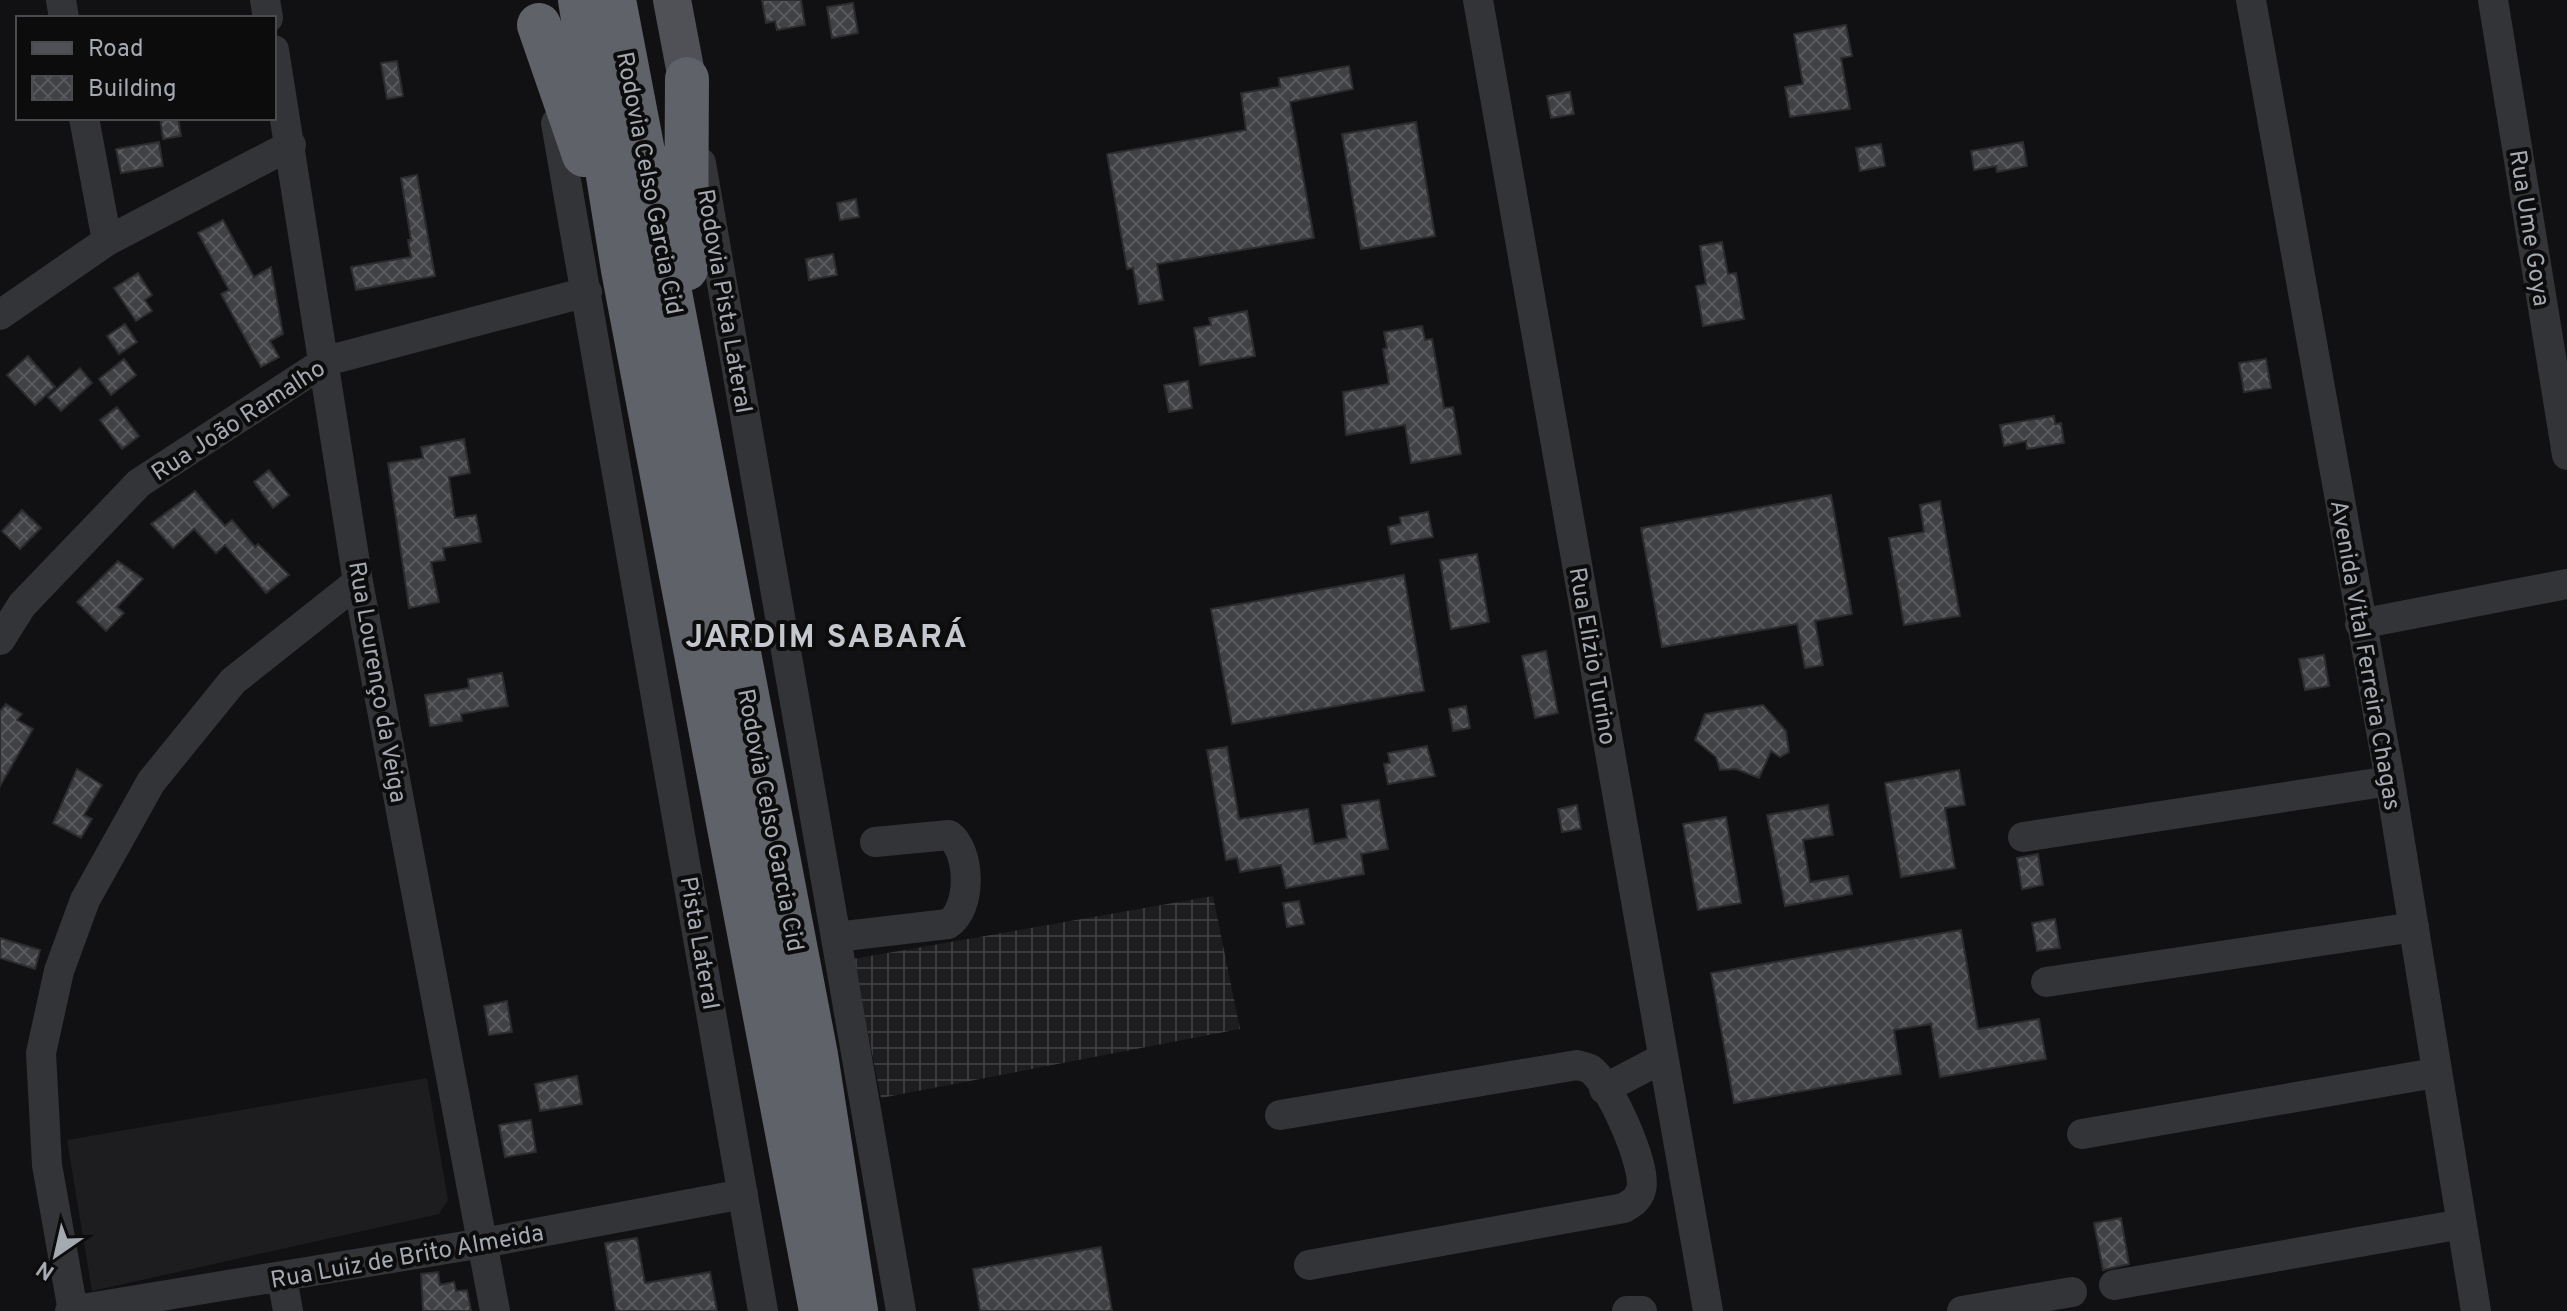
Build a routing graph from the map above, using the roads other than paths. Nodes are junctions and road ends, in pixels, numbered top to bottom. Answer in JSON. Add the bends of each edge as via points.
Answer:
{"nodes":[{"id":1,"x":580,"y":0,"type":"edge"},
{"id":2,"x":614,"y":0,"type":"edge"},
{"id":3,"x":672,"y":0,"type":"edge"},
{"id":4,"x":1478,"y":0,"type":"edge"},
{"id":5,"x":2251,"y":0,"type":"edge"},
{"id":6,"x":2493,"y":0,"type":"edge"},
{"id":7,"x":537,"y":12,"type":"edge"},
{"id":8,"x":276,"y":61,"type":"edge"},
{"id":9,"x":687,"y":79,"type":"junction"},
{"id":10,"x":84,"y":120,"type":"edge"},
{"id":11,"x":291,"y":145,"type":"junction"},
{"id":12,"x":107,"y":241,"type":"junction"},
{"id":13,"x":623,"y":270,"type":"junction"},
{"id":14,"x":587,"y":292,"type":"junction"},
{"id":15,"x":0,"y":315,"type":"edge"},
{"id":16,"x":326,"y":361,"type":"junction"},
{"id":17,"x":685,"y":367,"type":"junction"},
{"id":18,"x":2567,"y":455,"type":"edge"},
{"id":19,"x":358,"y":582,"type":"junction"},
{"id":20,"x":2567,"y":584,"type":"edge"},
{"id":21,"x":2360,"y":624,"type":"junction"},
{"id":22,"x":0,"y":640,"type":"edge"},
{"id":23,"x":2390,"y":781,"type":"junction"},
{"id":24,"x":2023,"y":837,"type":"dead end"},
{"id":25,"x":875,"y":842,"type":"dead end"},
{"id":26,"x":2414,"y":927,"type":"junction"},
{"id":27,"x":836,"y":937,"type":"junction"},
{"id":28,"x":2046,"y":982,"type":"dead end"},
{"id":29,"x":1663,"y":1058,"type":"junction"},
{"id":30,"x":2435,"y":1073,"type":"junction"},
{"id":31,"x":1604,"y":1089,"type":"junction"},
{"id":32,"x":1280,"y":1115,"type":"dead end"},
{"id":33,"x":2082,"y":1134,"type":"dead end"},
{"id":34,"x":743,"y":1194,"type":"junction"},
{"id":35,"x":2462,"y":1224,"type":"junction"},
{"id":36,"x":483,"y":1243,"type":"junction"},
{"id":37,"x":1309,"y":1265,"type":"dead end"},
{"id":38,"x":282,"y":1278,"type":"junction"},
{"id":39,"x":2114,"y":1285,"type":"dead end"},
{"id":40,"x":2072,"y":1292,"type":"dead end"},
{"id":41,"x":72,"y":1311,"type":"edge"},
{"id":42,"x":288,"y":1311,"type":"edge"},
{"id":43,"x":495,"y":1311,"type":"edge"},
{"id":44,"x":763,"y":1311,"type":"edge"},
{"id":45,"x":821,"y":1311,"type":"edge"},
{"id":46,"x":856,"y":1311,"type":"edge"},
{"id":47,"x":901,"y":1311,"type":"edge"},
{"id":48,"x":1627,"y":1311,"type":"edge"},
{"id":49,"x":1642,"y":1311,"type":"edge"},
{"id":50,"x":1708,"y":1311,"type":"edge"},
{"id":51,"x":1962,"y":1311,"type":"edge"},
{"id":52,"x":2476,"y":1311,"type":"edge"}],
"edges":[{"from":1,"to":13,"type":"highway","name":"Rodovia Celso Garcia Cid"},
{"from":2,"to":17,"type":"highway","name":"Rodovia Celso Garcia Cid"},
{"from":3,"to":9,"type":"main road","name":"Rodovia Pista Lateral"},
{"from":4,"to":29,"type":"street","name":"Rua Elizio Turino"},
{"from":5,"to":21,"type":"street","name":"Avenida Vital Ferreira Chagas"},
{"from":6,"to":18,"type":"street","name":"Rua Ume Goya"},
{"from":7,"to":13,"type":"highway"},
{"from":7,"to":14,"type":"street"},
{"from":8,"to":11,"type":"street","name":"Rua Lourenço da Veiga"},
{"from":9,"to":17,"type":"highway"},
{"from":9,"to":27,"type":"street","name":"Rodovia Pista Lateral"},
{"from":10,"to":12,"type":"street"},
{"from":11,"to":12,"type":"street"},
{"from":11,"to":16,"type":"street","name":"Rua Lourenço da Veiga"},
{"from":12,"to":15,"type":"street"},
{"from":13,"to":45,"type":"highway","name":"Rodovia Celso Garcia Cid"},
{"from":14,"to":16,"type":"street","name":"Rua João Ramalho"},
{"from":14,"to":34,"type":"street","name":"Pista Lateral"},
{"from":16,"to":19,"type":"street","name":"Rua Lourenço da Veiga"},
{"from":16,"to":22,"type":"street","name":"Rua João Ramalho","via":[[139,483],[22,605]]},
{"from":17,"to":46,"type":"highway","name":"Rodovia Celso Garcia Cid","via":[[816,1055]]},
{"from":19,"to":36,"type":"street","name":"Rua Lourenço da Veiga"},
{"from":19,"to":41,"type":"street","via":[[233,681],[151,782],[85,900],[59,971],[41,1053],[47,1165]]},
{"from":20,"to":21,"type":"street"},
{"from":21,"to":23,"type":"street","name":"Avenida Vital Ferreira Chagas"},
{"from":23,"to":24,"type":"street"},
{"from":23,"to":26,"type":"street","name":"Avenida Vital Ferreira Chagas"},
{"from":25,"to":27,"type":"street","via":[[949,835],[956,840],[962,854],[960,912],[948,924]]},
{"from":26,"to":28,"type":"street"},
{"from":26,"to":30,"type":"street","name":"Avenida Vital Ferreira Chagas"},
{"from":27,"to":47,"type":"street"},
{"from":29,"to":31,"type":"street"},
{"from":29,"to":50,"type":"street","name":"Rua Elizio Turino"},
{"from":30,"to":33,"type":"street"},
{"from":30,"to":35,"type":"street","name":"Avenida Vital Ferreira Chagas"},
{"from":31,"to":32,"type":"street","via":[[1589,1068],[1577,1065]]},
{"from":31,"to":37,"type":"street","via":[[1633,1139],[1642,1187],[1635,1202]]},
{"from":34,"to":36,"type":"street","name":"Rua Luiz de Brito Almeida"},
{"from":34,"to":44,"type":"street","name":"Pista Lateral"},
{"from":35,"to":39,"type":"street"},
{"from":35,"to":52,"type":"street","name":"Avenida Vital Ferreira Chagas"},
{"from":36,"to":38,"type":"street","name":"Rua Luiz de Brito Almeida"},
{"from":36,"to":43,"type":"street","name":"Rua Lourenço da Veiga"},
{"from":38,"to":41,"type":"street","name":"Rua Luiz de Brito Almeida"},
{"from":38,"to":42,"type":"street"},
{"from":40,"to":51,"type":"street"},
{"from":48,"to":49,"type":"street"}]}
